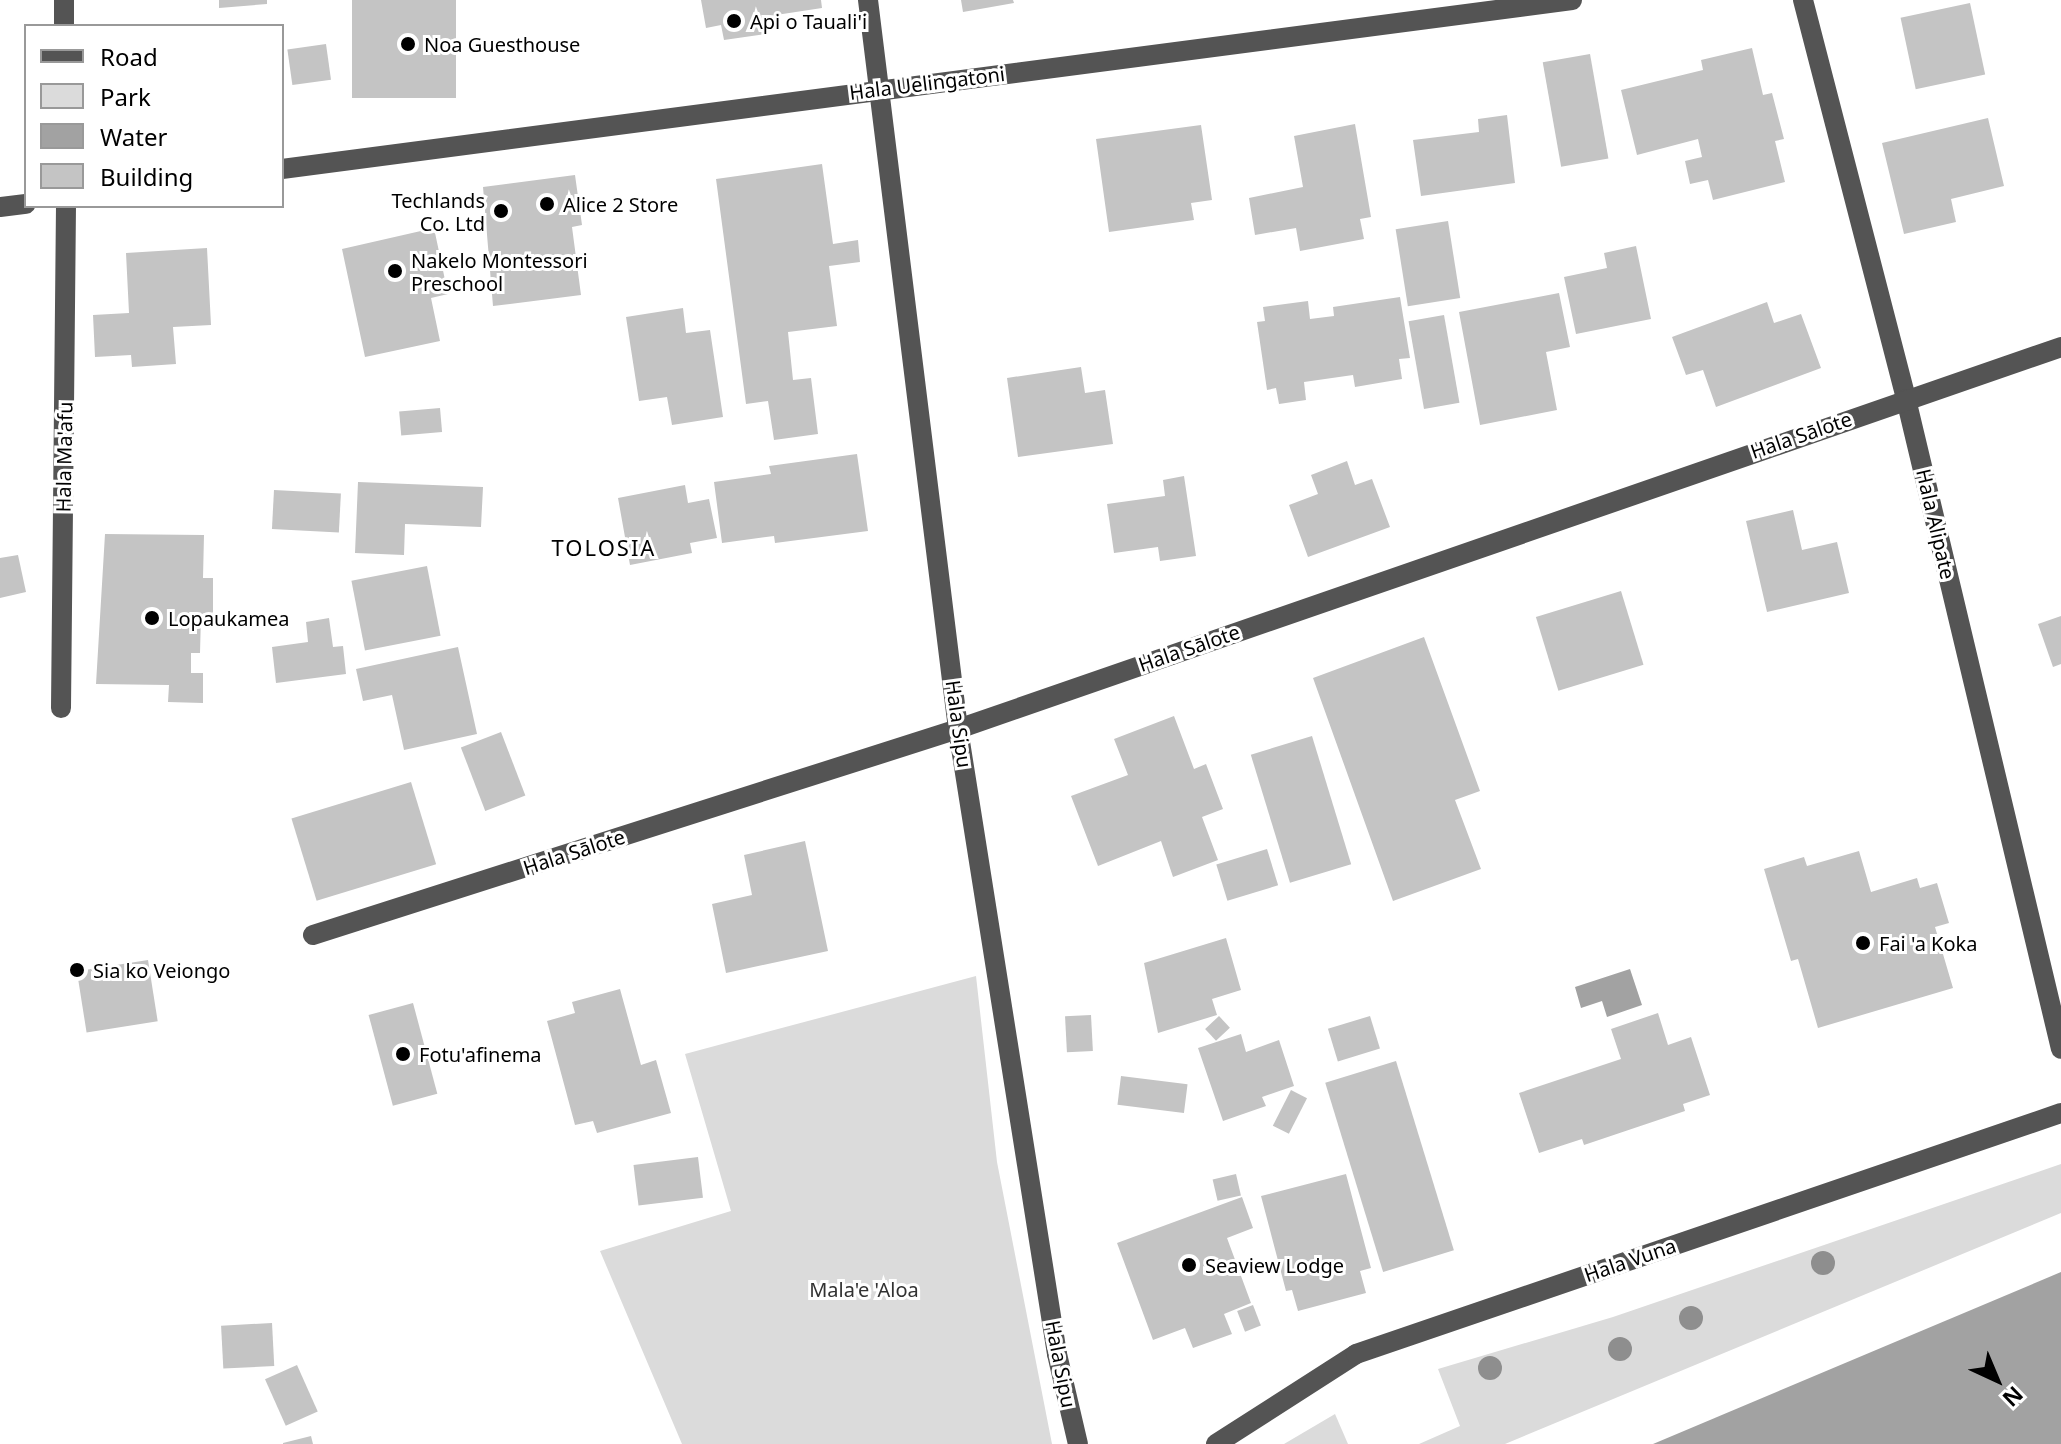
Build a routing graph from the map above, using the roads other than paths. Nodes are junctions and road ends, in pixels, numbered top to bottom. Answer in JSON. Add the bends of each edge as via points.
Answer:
{"nodes":[{"id":1,"x":64,"y":0,"type":"edge"},
{"id":2,"x":868,"y":0,"type":"edge"},
{"id":3,"x":1572,"y":0,"type":"edge"},
{"id":4,"x":1803,"y":0,"type":"edge"},
{"id":5,"x":64,"y":24,"type":"edge"},
{"id":6,"x":880,"y":89,"type":"junction"},
{"id":7,"x":284,"y":169,"type":"edge"},
{"id":8,"x":24,"y":204,"type":"edge"},
{"id":9,"x":0,"y":207,"type":"edge"},
{"id":10,"x":66,"y":208,"type":"edge"},
{"id":11,"x":2061,"y":347,"type":"edge"},
{"id":12,"x":1906,"y":399,"type":"junction"},
{"id":13,"x":61,"y":708,"type":"dead end"},
{"id":14,"x":958,"y":729,"type":"junction"},
{"id":15,"x":313,"y":935,"type":"dead end"},
{"id":16,"x":2061,"y":1049,"type":"edge"},
{"id":17,"x":2061,"y":1113,"type":"edge"},
{"id":18,"x":1078,"y":1444,"type":"edge"},
{"id":19,"x":1216,"y":1444,"type":"edge"}],
"edges":[{"from":1,"to":5,"type":"street"},
{"from":2,"to":6,"type":"street","name":"Hala Sipu"},
{"from":3,"to":6,"type":"street","name":"Hala Uelingatoni"},
{"from":4,"to":12,"type":"street","name":"Hala Alipate"},
{"from":6,"to":7,"type":"street","name":"Hala Uelingatoni"},
{"from":6,"to":14,"type":"street","name":"Hala Sipu"},
{"from":8,"to":9,"type":"street"},
{"from":10,"to":13,"type":"street","name":"Hala Ma'afu"},
{"from":11,"to":12,"type":"street","name":"Hala Sālote"},
{"from":12,"to":14,"type":"street","name":"Hala Sālote"},
{"from":12,"to":16,"type":"street","name":"Hala Alipate"},
{"from":14,"to":15,"type":"street","name":"Hala Sālote"},
{"from":14,"to":18,"type":"street","name":"Hala Sipu","via":[[1057,1354]]},
{"from":17,"to":19,"type":"street","name":"Hala Vuna","via":[[1356,1354]]}]}
